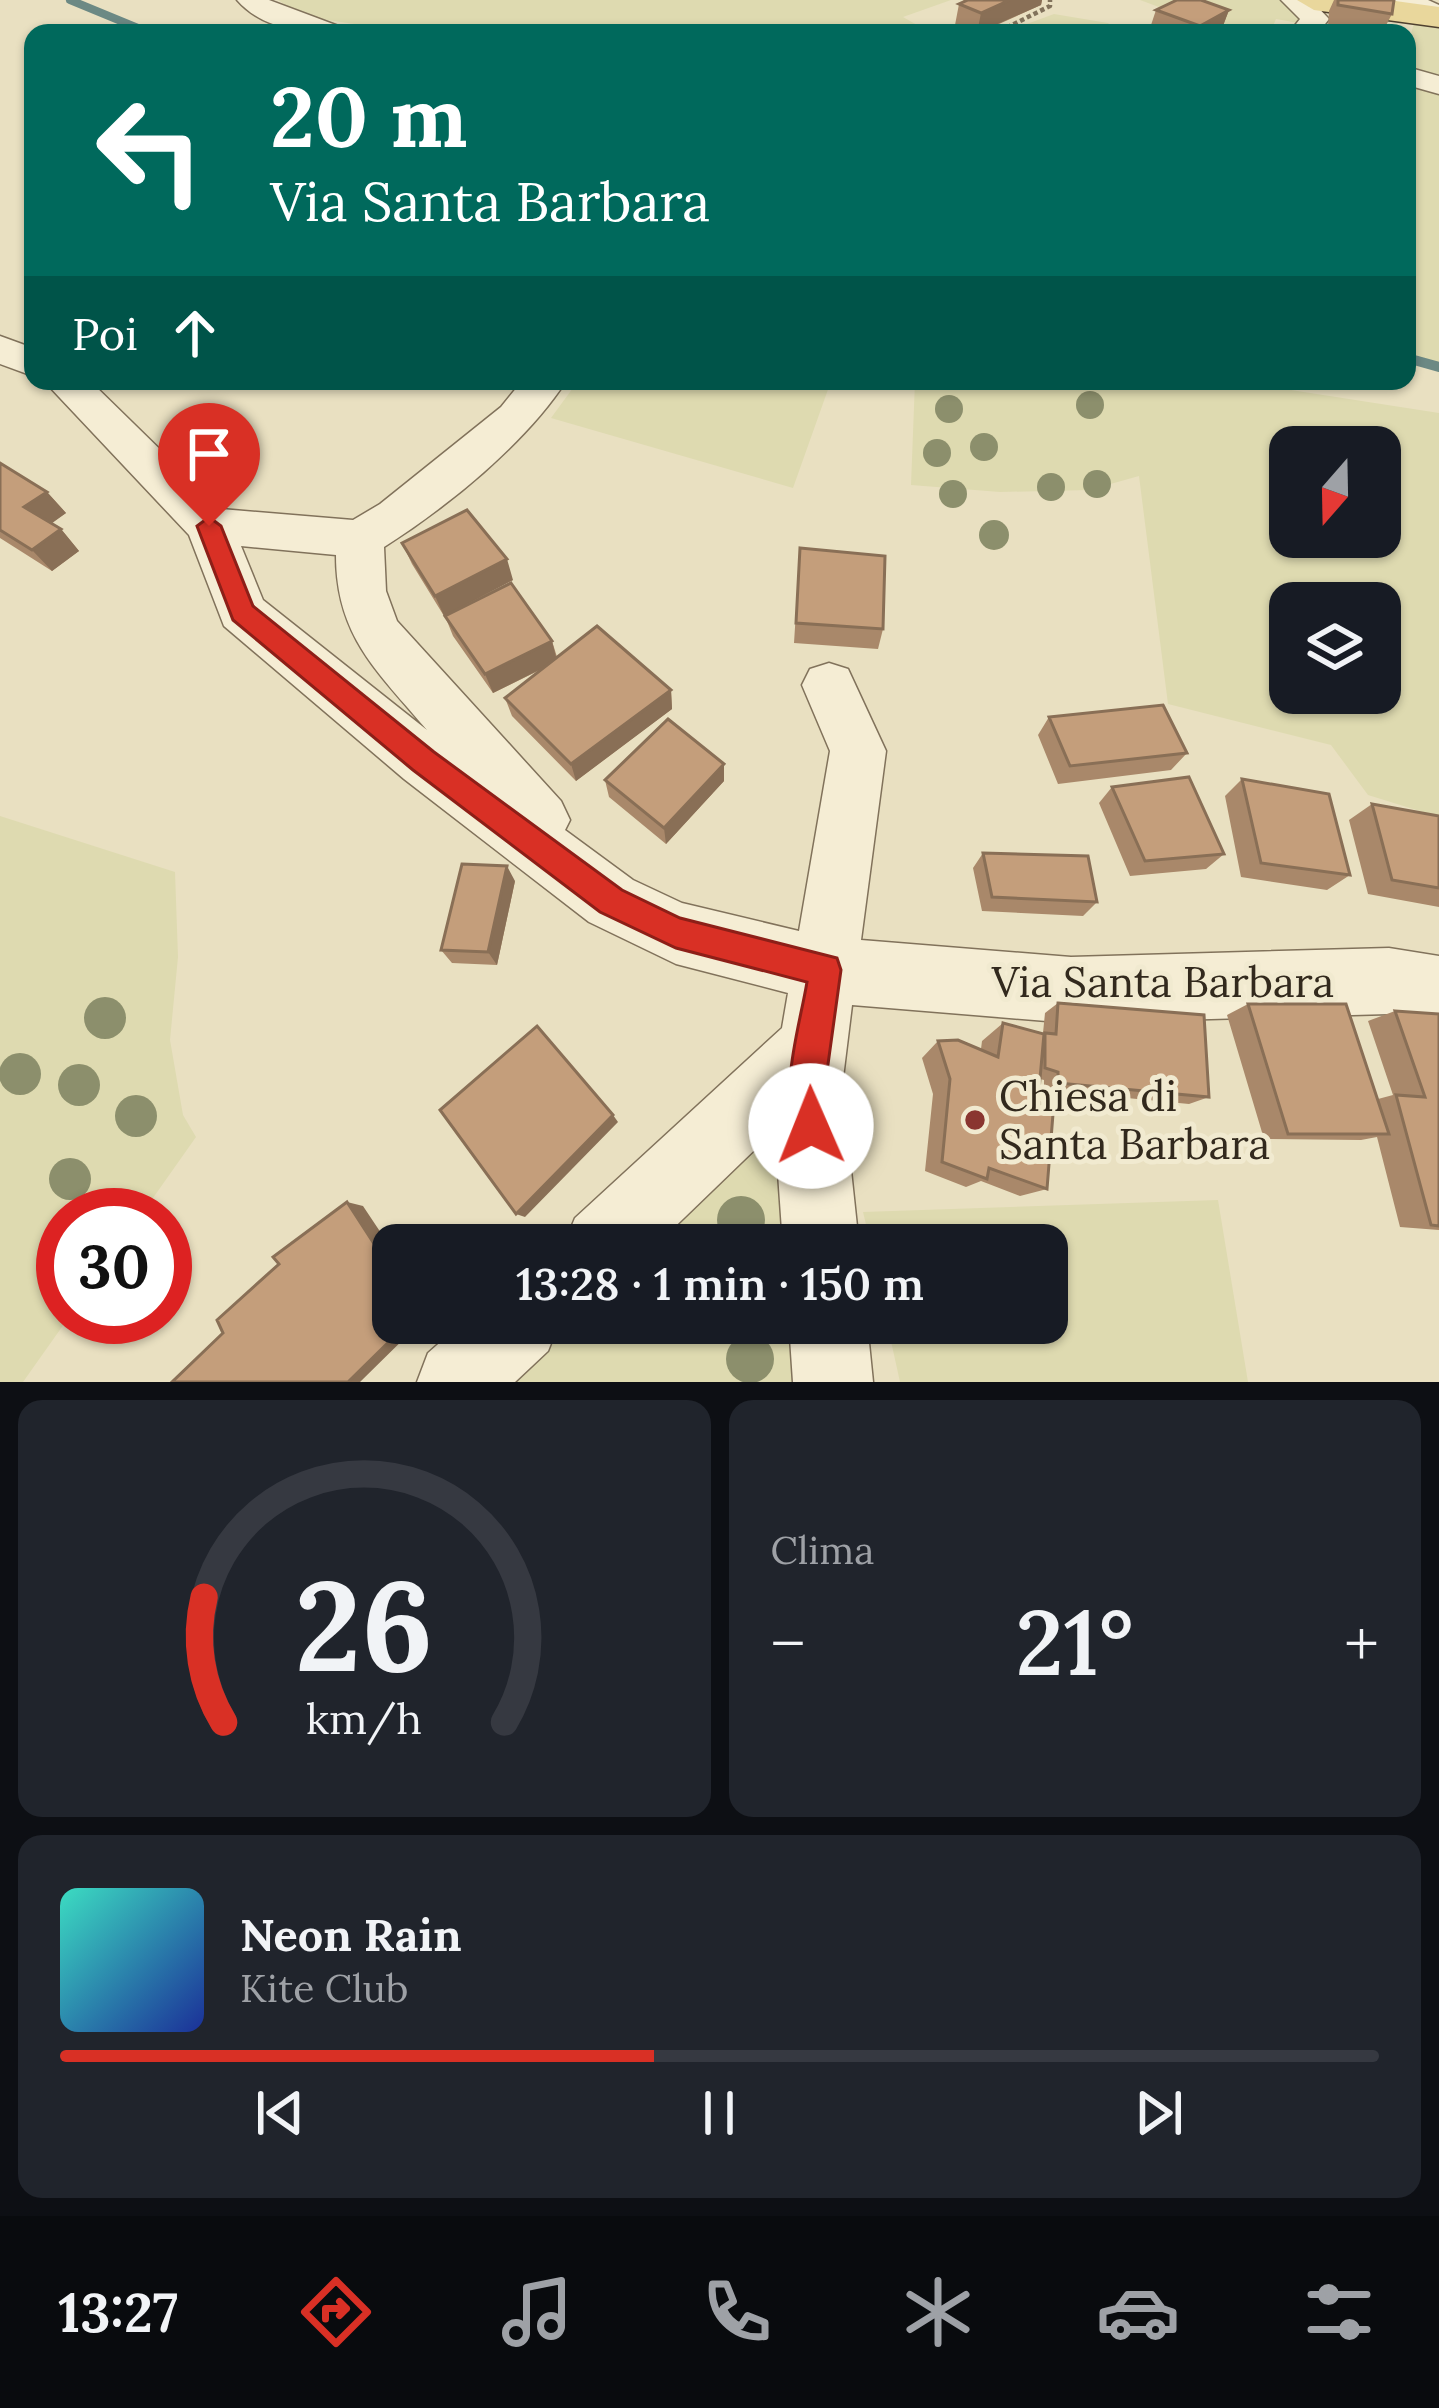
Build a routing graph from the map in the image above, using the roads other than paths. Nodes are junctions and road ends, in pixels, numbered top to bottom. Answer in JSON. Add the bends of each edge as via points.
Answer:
{"nodes":[{"id":1,"x":251,"y":0,"type":"edge"},
{"id":2,"x":1295,"y":0,"type":"edge"},
{"id":3,"x":1314,"y":0,"type":"edge"},
{"id":4,"x":1407,"y":0,"type":"edge"},
{"id":5,"x":1439,"y":16,"type":"edge"},
{"id":6,"x":303,"y":24,"type":"edge"},
{"id":7,"x":1311,"y":24,"type":"edge"},
{"id":8,"x":75,"y":390,"type":"edge"},
{"id":9,"x":538,"y":390,"type":"edge"},
{"id":10,"x":209,"y":526,"type":"junction"},
{"id":11,"x":360,"y":539,"type":"junction"},
{"id":12,"x":829,"y":685,"type":"dead end"},
{"id":13,"x":611,"y":901,"type":"junction"},
{"id":14,"x":825,"y":970,"type":"junction"},
{"id":15,"x":1439,"y":989,"type":"edge"},
{"id":16,"x":811,"y":1048,"type":"junction"},
{"id":17,"x":624,"y":1224,"type":"edge"},
{"id":18,"x":819,"y":1224,"type":"edge"},
{"id":19,"x":498,"y":1344,"type":"edge"},
{"id":20,"x":830,"y":1344,"type":"edge"},
{"id":21,"x":457,"y":1382,"type":"edge"},
{"id":22,"x":833,"y":1382,"type":"edge"}],
"edges":[{"from":1,"to":6,"type":"street"},
{"from":2,"to":7,"type":"street","via":[[1315,19]]},
{"from":3,"to":5,"type":"main road"},
{"from":4,"to":5,"type":"street"},
{"from":8,"to":10,"type":"street"},
{"from":9,"to":11,"type":"street","via":[[516,418]]},
{"from":10,"to":11,"type":"street"},
{"from":10,"to":13,"type":"street","via":[[242,612]]},
{"from":11,"to":13,"type":"street","via":[[362,591],[375,632]]},
{"from":12,"to":14,"type":"street","via":[[858,751]]},
{"from":13,"to":14,"type":"street","name":"Via Santa Barbara","via":[[676,933]]},
{"from":14,"to":15,"type":"street","name":"Via Santa Barbara","via":[[1071,990],[1389,981]]},
{"from":14,"to":16,"type":"street"},
{"from":16,"to":17,"type":"street"},
{"from":16,"to":18,"type":"street"},
{"from":19,"to":21,"type":"street"},
{"from":20,"to":22,"type":"street"}]}
